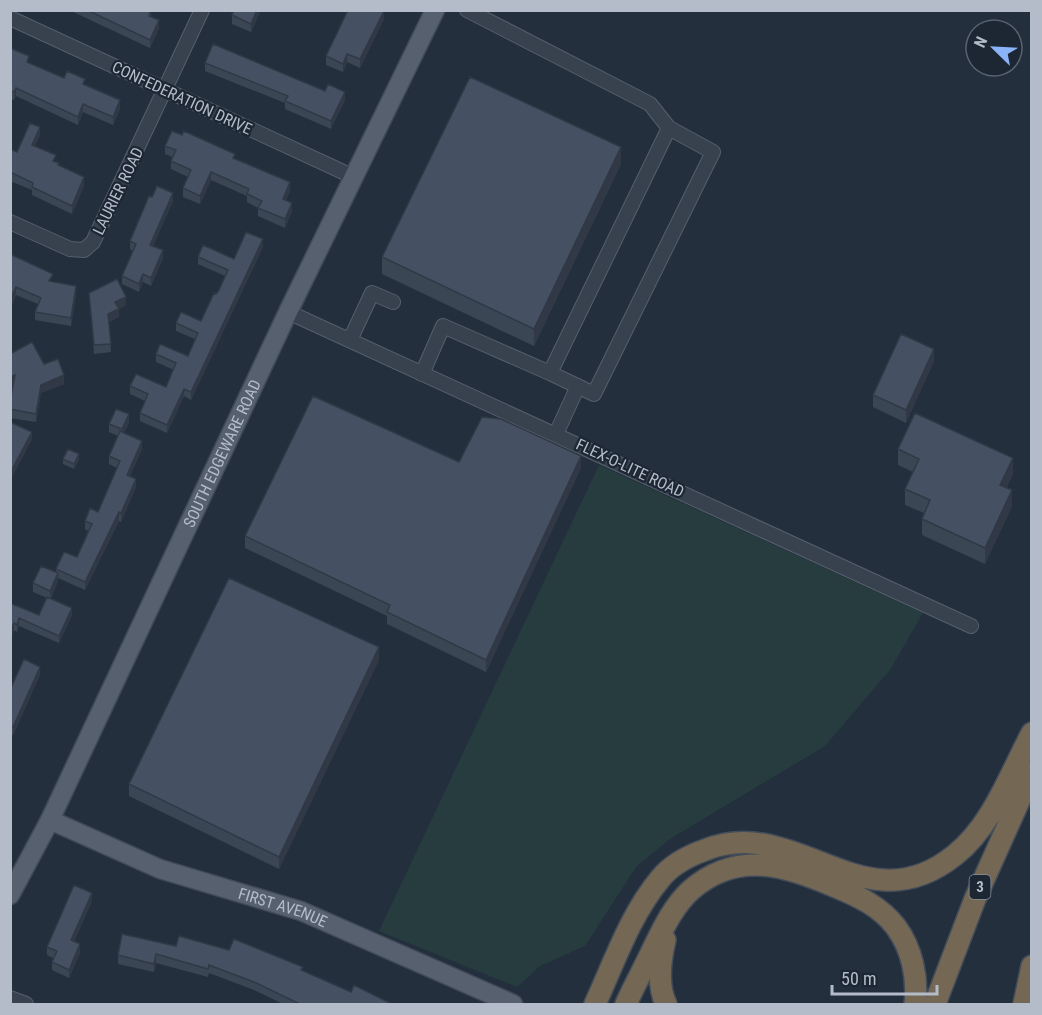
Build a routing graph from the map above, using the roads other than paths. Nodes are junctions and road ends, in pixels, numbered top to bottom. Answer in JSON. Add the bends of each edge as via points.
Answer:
{"nodes":[{"id":1,"x":202,"y":10,"type":"edge"},
{"id":2,"x":435,"y":10,"type":"edge"},
{"id":3,"x":467,"y":10,"type":"edge"},
{"id":4,"x":10,"y":18,"type":"edge"},
{"id":5,"x":166,"y":90,"type":"junction"},
{"id":6,"x":669,"y":128,"type":"junction"},
{"id":7,"x":354,"y":177,"type":"junction"},
{"id":8,"x":10,"y":222,"type":"edge"},
{"id":9,"x":393,"y":302,"type":"dead end"},
{"id":10,"x":288,"y":312,"type":"junction"},
{"id":11,"x":350,"y":340,"type":"junction"},
{"id":12,"x":550,"y":373,"type":"junction"},
{"id":13,"x":422,"y":374,"type":"junction"},
{"id":14,"x":578,"y":386,"type":"junction"},
{"id":15,"x":555,"y":434,"type":"junction"},
{"id":16,"x":971,"y":626,"type":"dead end"},
{"id":17,"x":1032,"y":733,"type":"edge"},
{"id":18,"x":1032,"y":772,"type":"edge"},
{"id":19,"x":50,"y":820,"type":"junction"},
{"id":20,"x":10,"y":895,"type":"edge"},
{"id":21,"x":682,"y":901,"type":"junction"},
{"id":22,"x":1032,"y":966,"type":"edge"},
{"id":23,"x":10,"y":998,"type":"edge"},
{"id":24,"x":26,"y":1005,"type":"edge"},
{"id":25,"x":513,"y":1005,"type":"edge"},
{"id":26,"x":595,"y":1005,"type":"edge"},
{"id":27,"x":626,"y":1005,"type":"edge"},
{"id":28,"x":666,"y":1005,"type":"edge"},
{"id":29,"x":915,"y":1005,"type":"edge"},
{"id":30,"x":935,"y":1005,"type":"edge"},
{"id":31,"x":1024,"y":1005,"type":"edge"}],
"edges":[{"from":1,"to":5,"type":"street"},
{"from":2,"to":7,"type":"main road","name":"SOUTH EDGEWARE ROAD"},
{"from":3,"to":6,"type":"street","via":[[650,104]]},
{"from":4,"to":5,"type":"street","name":"CONFEDERATION DRIVE"},
{"from":5,"to":7,"type":"street","name":"CONFEDERATION DRIVE"},
{"from":5,"to":8,"type":"street","name":"LAURIER ROAD","via":[[100,230],[84,250],[70,249]]},
{"from":6,"to":12,"type":"street"},
{"from":6,"to":14,"type":"street","via":[[713,152],[594,394]]},
{"from":7,"to":10,"type":"main road","name":"SOUTH EDGEWARE ROAD"},
{"from":9,"to":11,"type":"street","via":[[372,292]]},
{"from":10,"to":11,"type":"street","name":"FLEX-O-LITE ROAD"},
{"from":10,"to":19,"type":"main road","name":"SOUTH EDGEWARE ROAD"},
{"from":11,"to":13,"type":"street","name":"FLEX-O-LITE ROAD"},
{"from":12,"to":13,"type":"street","via":[[443,326]]},
{"from":12,"to":14,"type":"street"},
{"from":13,"to":15,"type":"street","name":"FLEX-O-LITE ROAD"},
{"from":14,"to":15,"type":"street"},
{"from":15,"to":16,"type":"street","name":"FLEX-O-LITE ROAD"},
{"from":17,"to":26,"type":"highway","via":[[981,827],[956,855],[918,877],[903,881],[866,879],[766,843],[716,846],[680,861],[660,878],[647,897]]},
{"from":18,"to":30,"type":"highway","number":"3","via":[[975,899]]},
{"from":19,"to":20,"type":"main road","name":"SOUTH EDGEWARE ROAD"},
{"from":19,"to":25,"type":"main road","name":"FIRST AVENUE","via":[[167,871],[301,911]]},
{"from":21,"to":27,"type":"highway","via":[[661,931]]},
{"from":21,"to":28,"type":"highway","via":[[670,923],[661,959]]},
{"from":21,"to":29,"type":"highway","via":[[714,875],[760,864],[784,867],[853,894],[878,908],[908,947],[914,970]]},
{"from":22,"to":31,"type":"highway"},
{"from":23,"to":24,"type":"street"}]}
